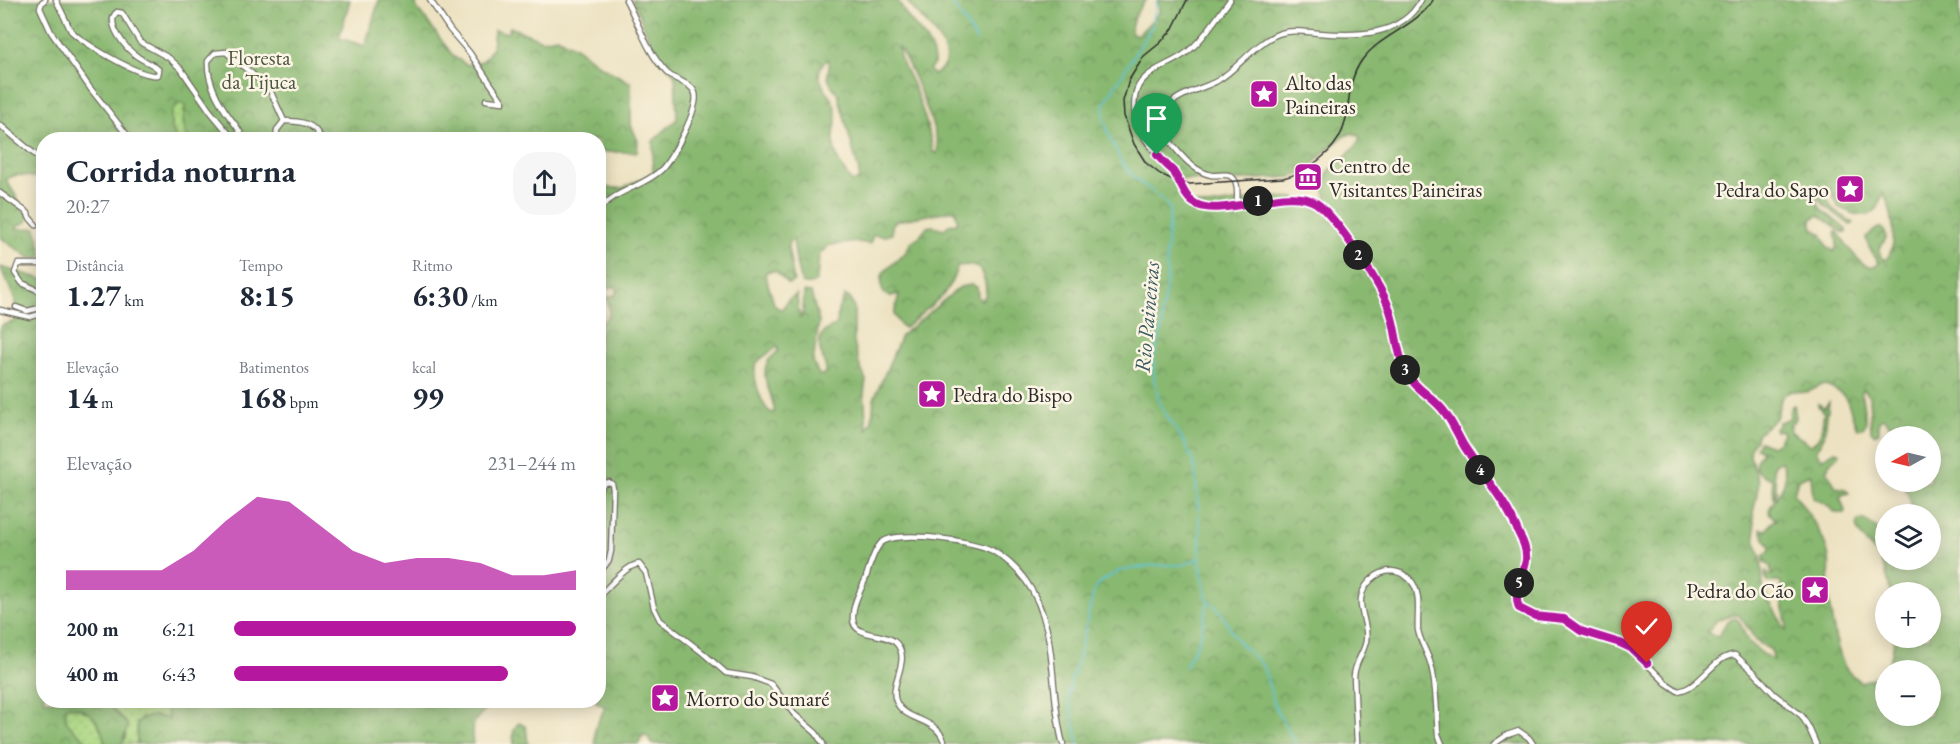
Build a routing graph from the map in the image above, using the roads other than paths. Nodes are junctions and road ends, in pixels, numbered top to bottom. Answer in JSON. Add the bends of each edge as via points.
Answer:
{"nodes":[{"id":1,"x":45,"y":0,"type":"edge"},
{"id":2,"x":56,"y":0,"type":"edge"},
{"id":3,"x":430,"y":0,"type":"edge"},
{"id":4,"x":626,"y":0,"type":"edge"},
{"id":5,"x":1230,"y":0,"type":"edge"},
{"id":6,"x":1421,"y":0,"type":"edge"},
{"id":7,"x":486,"y":100,"type":"dead end"},
{"id":8,"x":285,"y":121,"type":"junction"},
{"id":9,"x":0,"y":125,"type":"edge"},
{"id":10,"x":125,"y":132,"type":"edge"},
{"id":11,"x":227,"y":132,"type":"edge"},
{"id":12,"x":240,"y":132,"type":"edge"},
{"id":13,"x":277,"y":132,"type":"edge"},
{"id":14,"x":318,"y":132,"type":"edge"},
{"id":15,"x":36,"y":155,"type":"edge"},
{"id":16,"x":0,"y":193,"type":"edge"},
{"id":17,"x":606,"y":203,"type":"edge"},
{"id":18,"x":1237,"y":204,"type":"junction"},
{"id":19,"x":36,"y":225,"type":"dead end"},
{"id":20,"x":36,"y":264,"type":"edge"},
{"id":21,"x":36,"y":290,"type":"edge"},
{"id":22,"x":16,"y":307,"type":"dead end"},
{"id":23,"x":36,"y":309,"type":"edge"},
{"id":24,"x":0,"y":310,"type":"edge"},
{"id":25,"x":24,"y":311,"type":"junction"},
{"id":26,"x":36,"y":315,"type":"edge"},
{"id":27,"x":30,"y":317,"type":"junction"},
{"id":28,"x":606,"y":483,"type":"edge"},
{"id":29,"x":606,"y":564,"type":"edge"},
{"id":30,"x":606,"y":589,"type":"edge"},
{"id":31,"x":823,"y":744,"type":"edge"},
{"id":32,"x":945,"y":744,"type":"edge"},
{"id":33,"x":1063,"y":744,"type":"edge"},
{"id":34,"x":1357,"y":744,"type":"edge"},
{"id":35,"x":1442,"y":744,"type":"edge"},
{"id":36,"x":1494,"y":744,"type":"edge"},
{"id":37,"x":1533,"y":744,"type":"edge"},
{"id":38,"x":1816,"y":744,"type":"edge"}],
"edges":[{"from":1,"to":10,"type":"street","via":[[40,8],[51,33]]},
{"from":2,"to":11,"type":"street","via":[[78,37],[142,73],[158,75],[159,70],[125,45],[115,29],[113,15],[122,13],[140,42],[181,69]]},
{"from":3,"to":7,"type":"street","via":[[503,102]]},
{"from":4,"to":17,"type":"street","via":[[666,74],[692,88],[696,98],[666,165],[650,179]]},
{"from":5,"to":18,"type":"street","bridge":true,"via":[[1186,53],[1146,76],[1136,91],[1135,110],[1141,132],[1192,201],[1213,208]]},
{"from":6,"to":18,"type":"street","via":[[1402,22],[1367,34],[1290,31],[1276,35],[1218,81],[1176,99],[1166,108],[1165,130],[1172,145],[1204,172],[1234,178]]},
{"from":8,"to":12,"type":"street","via":[[269,88],[226,52],[215,52],[208,61],[210,78],[221,104]]},
{"from":8,"to":13,"type":"street"},
{"from":8,"to":14,"type":"street","via":[[301,122]]},
{"from":9,"to":15,"type":"street"},
{"from":16,"to":19,"type":"street","via":[[28,213]]},
{"from":18,"to":38,"type":"street","via":[[1294,198],[1314,201],[1351,243],[1385,297],[1396,346],[1410,379],[1446,413],[1519,532],[1526,551],[1518,585],[1519,608],[1535,616],[1564,619],[1581,631],[1631,648],[1678,691],[1689,688],[1727,656],[1736,655],[1802,716]]},
{"from":20,"to":21,"type":"street","via":[[18,264],[15,273],[22,283]]},
{"from":22,"to":25,"type":"street"},
{"from":23,"to":25,"type":"street"},
{"from":24,"to":27,"type":"street"},
{"from":25,"to":27,"type":"street"},
{"from":26,"to":27,"type":"street"},
{"from":28,"to":29,"type":"street","via":[[614,489],[611,551]]},
{"from":30,"to":31,"type":"street","via":[[628,568],[639,564],[646,573],[660,620],[726,673],[771,684]]},
{"from":32,"to":33,"type":"street","via":[[938,729],[902,710],[896,702],[894,694],[902,658],[897,643],[863,632],[852,617],[876,552],[888,539],[914,536],[975,544],[991,550],[1016,569],[1039,603],[1045,621]]},
{"from":34,"to":35,"type":"street","via":[[1354,669],[1367,636],[1362,616],[1363,592],[1376,575],[1391,571],[1409,577],[1417,592],[1418,629],[1431,666]]},
{"from":36,"to":37,"type":"street","via":[[1519,731]]}]}
